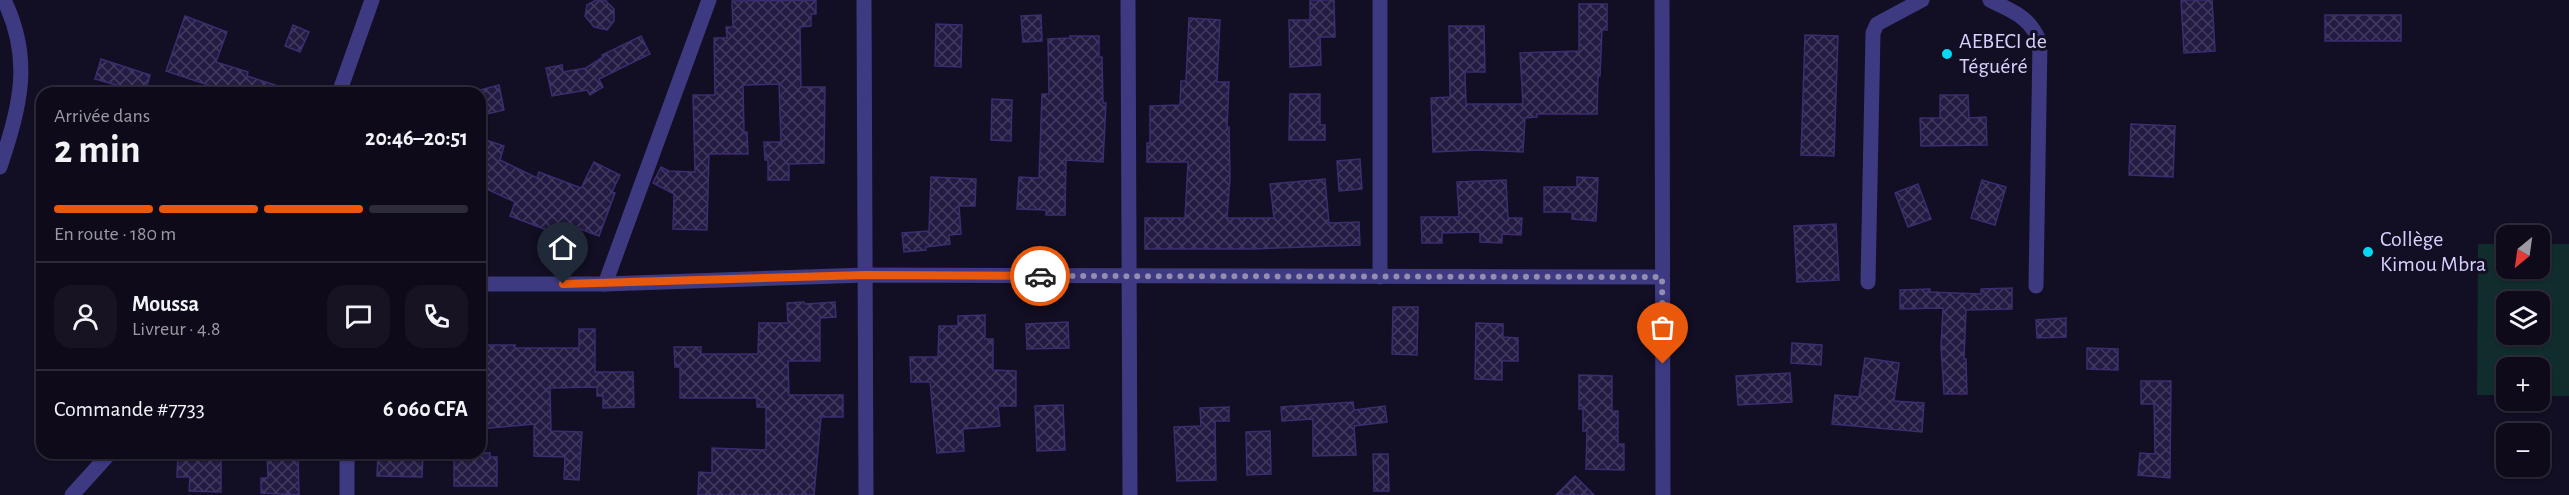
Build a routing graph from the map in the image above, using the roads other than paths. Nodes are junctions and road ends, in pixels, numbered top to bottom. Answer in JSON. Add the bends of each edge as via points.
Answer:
{"nodes":[{"id":1,"x":4,"y":0,"type":"edge"},
{"id":2,"x":372,"y":0,"type":"edge"},
{"id":3,"x":709,"y":0,"type":"edge"},
{"id":4,"x":864,"y":0,"type":"edge"},
{"id":5,"x":1128,"y":0,"type":"edge"},
{"id":6,"x":1380,"y":0,"type":"edge"},
{"id":7,"x":1662,"y":0,"type":"edge"},
{"id":8,"x":1922,"y":0,"type":"edge"},
{"id":9,"x":1990,"y":0,"type":"edge"},
{"id":10,"x":341,"y":87,"type":"edge"},
{"id":11,"x":0,"y":167,"type":"edge"},
{"id":12,"x":865,"y":275,"type":"junction"},
{"id":13,"x":1129,"y":276,"type":"junction"},
{"id":14,"x":1380,"y":277,"type":"junction"},
{"id":15,"x":1662,"y":277,"type":"junction"},
{"id":16,"x":1868,"y":282,"type":"dead end"},
{"id":17,"x":486,"y":284,"type":"edge"},
{"id":18,"x":605,"y":284,"type":"junction"},
{"id":19,"x":2036,"y":286,"type":"dead end"},
{"id":20,"x":105,"y":459,"type":"edge"},
{"id":21,"x":347,"y":459,"type":"edge"},
{"id":22,"x":72,"y":495,"type":"edge"},
{"id":23,"x":347,"y":495,"type":"edge"},
{"id":24,"x":866,"y":495,"type":"edge"},
{"id":25,"x":1130,"y":495,"type":"edge"},
{"id":26,"x":1663,"y":495,"type":"edge"}],
"edges":[{"from":1,"to":11,"type":"street","via":[[15,23],[21,50],[14,125]]},
{"from":2,"to":10,"type":"street"},
{"from":3,"to":18,"type":"street"},
{"from":4,"to":12,"type":"street"},
{"from":5,"to":13,"type":"street"},
{"from":6,"to":14,"type":"street"},
{"from":7,"to":15,"type":"street"},
{"from":8,"to":16,"type":"street","via":[[1877,24],[1873,33]]},
{"from":9,"to":19,"type":"street","via":[[2028,20],[2040,43]]},
{"from":12,"to":13,"type":"street"},
{"from":12,"to":18,"type":"street"},
{"from":12,"to":24,"type":"street"},
{"from":13,"to":14,"type":"street"},
{"from":13,"to":25,"type":"street"},
{"from":14,"to":15,"type":"street"},
{"from":15,"to":26,"type":"street"},
{"from":17,"to":18,"type":"street"},
{"from":20,"to":22,"type":"street"},
{"from":21,"to":23,"type":"street"}]}
